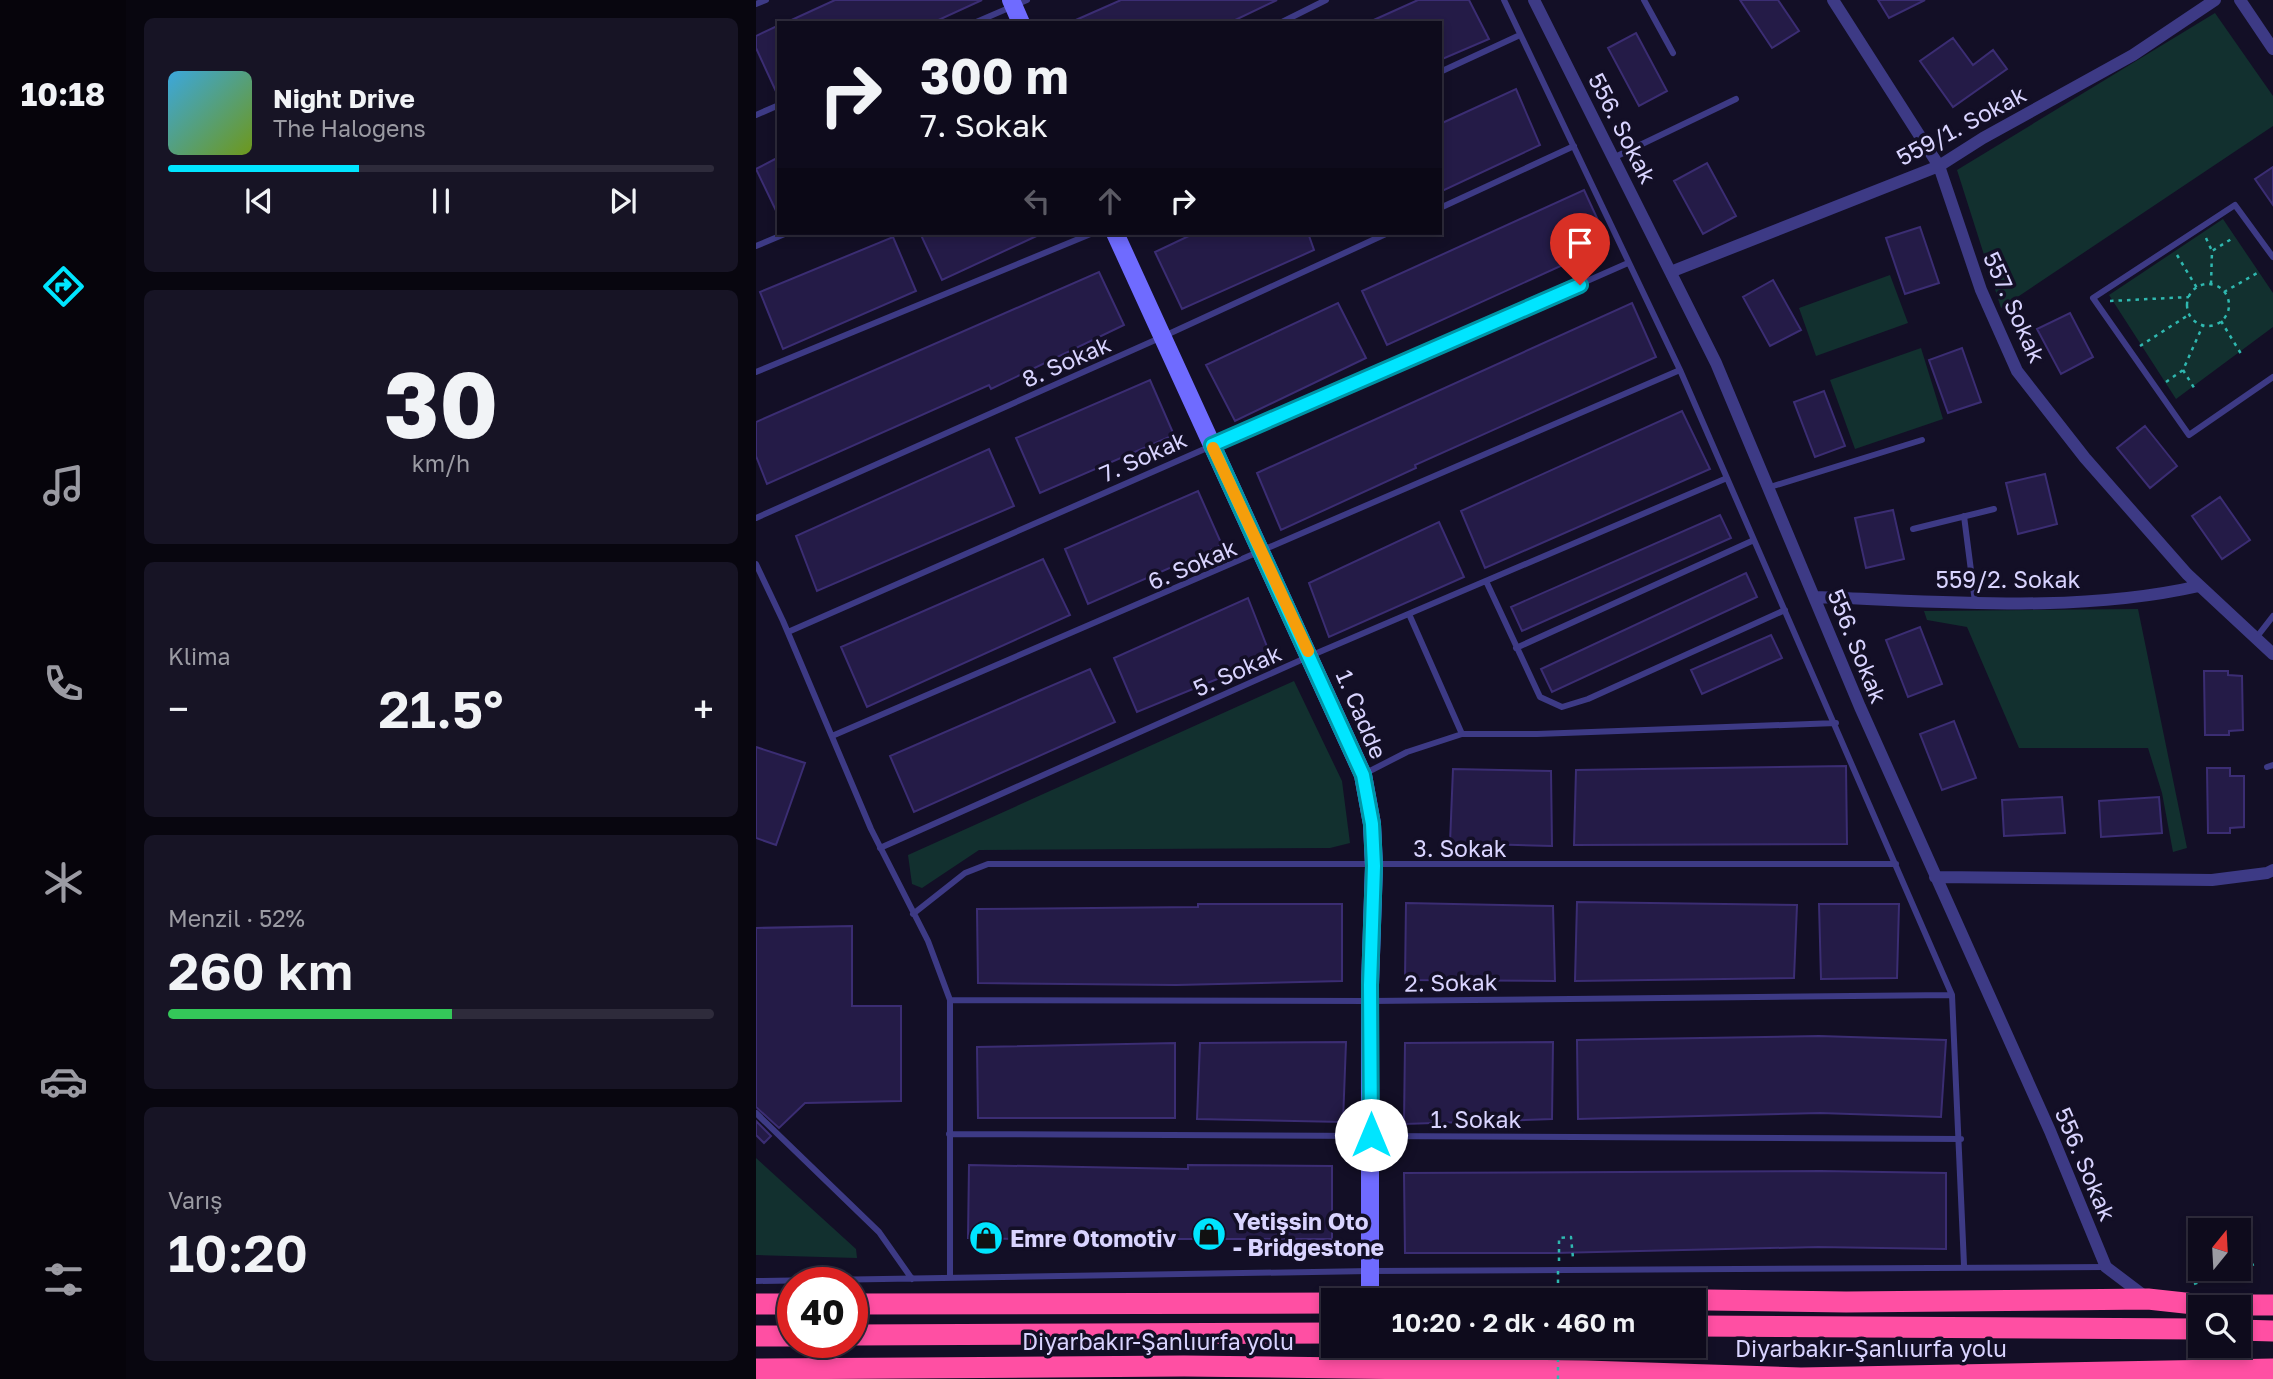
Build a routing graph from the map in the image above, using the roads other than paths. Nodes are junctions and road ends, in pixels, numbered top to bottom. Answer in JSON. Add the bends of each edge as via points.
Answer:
{"nodes":[{"id":1,"x":766,"y":0,"type":"edge"},
{"id":2,"x":1326,"y":0,"type":"edge"},
{"id":3,"x":1504,"y":0,"type":"edge"},
{"id":4,"x":1534,"y":0,"type":"edge"},
{"id":5,"x":1644,"y":0,"type":"edge"},
{"id":6,"x":1833,"y":0,"type":"edge"},
{"id":7,"x":2215,"y":0,"type":"edge"},
{"id":8,"x":2240,"y":0,"type":"edge"},
{"id":9,"x":1017,"y":2,"type":"edge"},
{"id":10,"x":756,"y":4,"type":"edge"},
{"id":11,"x":978,"y":21,"type":"edge"},
{"id":12,"x":1021,"y":21,"type":"edge"},
{"id":13,"x":1284,"y":21,"type":"edge"},
{"id":14,"x":1520,"y":35,"type":"junction"},
{"id":15,"x":2273,"y":49,"type":"edge"},
{"id":16,"x":1673,"y":53,"type":"dead end"},
{"id":17,"x":1442,"y":71,"type":"edge"},
{"id":18,"x":1735,"y":99,"type":"dead end"},
{"id":19,"x":777,"y":106,"type":"edge"},
{"id":20,"x":756,"y":115,"type":"edge"},
{"id":21,"x":1574,"y":146,"type":"junction"},
{"id":22,"x":1615,"y":157,"type":"junction"},
{"id":23,"x":1939,"y":166,"type":"junction"},
{"id":24,"x":1442,"y":207,"type":"edge"},
{"id":25,"x":782,"y":235,"type":"edge"},
{"id":26,"x":1088,"y":235,"type":"edge"},
{"id":27,"x":1116,"y":235,"type":"edge"},
{"id":28,"x":1384,"y":235,"type":"edge"},
{"id":29,"x":756,"y":246,"type":"edge"},
{"id":30,"x":2273,"y":257,"type":"edge"},
{"id":31,"x":1628,"y":262,"type":"junction"},
{"id":32,"x":1673,"y":271,"type":"junction"},
{"id":33,"x":1162,"y":337,"type":"junction"},
{"id":34,"x":1680,"y":370,"type":"junction"},
{"id":35,"x":756,"y":372,"type":"edge"},
{"id":36,"x":2273,"y":377,"type":"edge"},
{"id":37,"x":1922,"y":440,"type":"dead end"},
{"id":38,"x":1212,"y":445,"type":"junction"},
{"id":39,"x":1727,"y":478,"type":"junction"},
{"id":40,"x":1770,"y":487,"type":"junction"},
{"id":41,"x":1994,"y":509,"type":"dead end"},
{"id":42,"x":1964,"y":516,"type":"junction"},
{"id":43,"x":756,"y":517,"type":"edge"},
{"id":44,"x":1913,"y":529,"type":"dead end"},
{"id":45,"x":1754,"y":540,"type":"junction"},
{"id":46,"x":1262,"y":553,"type":"junction"},
{"id":47,"x":756,"y":564,"type":"edge"},
{"id":48,"x":1486,"y":581,"type":"junction"},
{"id":49,"x":2199,"y":586,"type":"junction"},
{"id":50,"x":1816,"y":597,"type":"junction"},
{"id":51,"x":1975,"y":602,"type":"junction"},
{"id":52,"x":1785,"y":610,"type":"junction"},
{"id":53,"x":1409,"y":614,"type":"junction"},
{"id":54,"x":2273,"y":616,"type":"edge"},
{"id":55,"x":788,"y":632,"type":"junction"},
{"id":56,"x":2256,"y":638,"type":"junction"},
{"id":57,"x":1516,"y":648,"type":"junction"},
{"id":58,"x":2273,"y":654,"type":"edge"},
{"id":59,"x":1310,"y":656,"type":"junction"},
{"id":60,"x":1836,"y":723,"type":"junction"},
{"id":61,"x":1462,"y":734,"type":"junction"},
{"id":62,"x":832,"y":736,"type":"junction"},
{"id":63,"x":1363,"y":775,"type":"junction"},
{"id":64,"x":880,"y":848,"type":"junction"},
{"id":65,"x":1896,"y":864,"type":"junction"},
{"id":66,"x":1374,"y":866,"type":"junction"},
{"id":67,"x":2273,"y":870,"type":"edge"},
{"id":68,"x":1935,"y":877,"type":"junction"},
{"id":69,"x":913,"y":914,"type":"junction"},
{"id":70,"x":1952,"y":995,"type":"junction"},
{"id":71,"x":950,"y":1000,"type":"junction"},
{"id":72,"x":1370,"y":1001,"type":"junction"},
{"id":73,"x":756,"y":1114,"type":"edge"},
{"id":74,"x":948,"y":1134,"type":"junction"},
{"id":75,"x":1371,"y":1135,"type":"junction"},
{"id":76,"x":1961,"y":1139,"type":"junction"},
{"id":77,"x":1964,"y":1265,"type":"junction"},
{"id":78,"x":2106,"y":1267,"type":"junction"},
{"id":79,"x":1370,"y":1271,"type":"junction"},
{"id":80,"x":950,"y":1278,"type":"junction"},
{"id":81,"x":912,"y":1279,"type":"junction"},
{"id":82,"x":756,"y":1281,"type":"edge"},
{"id":83,"x":1370,"y":1288,"type":"edge"},
{"id":84,"x":2148,"y":1299,"type":"junction"},
{"id":85,"x":1706,"y":1300,"type":"edge"},
{"id":86,"x":1846,"y":1302,"type":"junction"},
{"id":87,"x":1321,"y":1303,"type":"edge"},
{"id":88,"x":2188,"y":1303,"type":"edge"},
{"id":89,"x":756,"y":1304,"type":"edge"},
{"id":90,"x":777,"y":1304,"type":"edge"},
{"id":91,"x":868,"y":1304,"type":"edge"},
{"id":92,"x":2251,"y":1305,"type":"edge"},
{"id":93,"x":2273,"y":1305,"type":"edge"},
{"id":94,"x":2251,"y":1309,"type":"edge"},
{"id":95,"x":2273,"y":1311,"type":"edge"},
{"id":96,"x":1706,"y":1317,"type":"edge"},
{"id":97,"x":1706,"y":1326,"type":"edge"},
{"id":98,"x":2188,"y":1329,"type":"edge"},
{"id":99,"x":2251,"y":1330,"type":"edge"},
{"id":100,"x":2273,"y":1331,"type":"edge"},
{"id":101,"x":1321,"y":1333,"type":"edge"},
{"id":102,"x":868,"y":1335,"type":"edge"},
{"id":103,"x":756,"y":1336,"type":"edge"},
{"id":104,"x":777,"y":1336,"type":"edge"},
{"id":105,"x":1353,"y":1368,"type":"junction"},
{"id":106,"x":756,"y":1369,"type":"edge"},
{"id":107,"x":2273,"y":1369,"type":"edge"},
{"id":108,"x":2084,"y":1373,"type":"junction"},
{"id":109,"x":1419,"y":1379,"type":"edge"},
{"id":110,"x":2059,"y":1379,"type":"edge"}],
"edges":[{"from":1,"to":10,"type":"lane"},
{"from":2,"to":13,"type":"lane"},
{"from":3,"to":14,"type":"lane"},
{"from":4,"to":22,"type":"street","name":"556. Sokak"},
{"from":5,"to":16,"type":"lane"},
{"from":6,"to":23,"type":"street","name":"557. Sokak"},
{"from":7,"to":23,"type":"street","name":"559/1. Sokak","via":[[2133,55]]},
{"from":8,"to":15,"type":"street"},
{"from":9,"to":11,"type":"lane"},
{"from":9,"to":12,"type":"street"},
{"from":14,"to":17,"type":"lane"},
{"from":14,"to":21,"type":"lane"},
{"from":18,"to":22,"type":"lane"},
{"from":19,"to":20,"type":"lane"},
{"from":21,"to":24,"type":"lane"},
{"from":21,"to":31,"type":"lane"},
{"from":22,"to":32,"type":"street","name":"556. Sokak"},
{"from":23,"to":32,"type":"street","name":"559/1. Sokak"},
{"from":23,"to":49,"type":"street","name":"557. Sokak","via":[[1981,290],[2017,371],[2085,458]]},
{"from":25,"to":29,"type":"lane"},
{"from":26,"to":35,"type":"lane"},
{"from":27,"to":33,"type":"street","name":"1. Cadde"},
{"from":28,"to":33,"type":"lane","name":"8. Sokak"},
{"from":30,"to":36,"type":"lane","via":[[2235,205],[2093,298],[2189,435]]},
{"from":31,"to":34,"type":"lane"},
{"from":31,"to":38,"type":"lane","name":"7. Sokak"},
{"from":32,"to":40,"type":"street","name":"556. Sokak"},
{"from":33,"to":38,"type":"street","name":"1. Cadde"},
{"from":33,"to":43,"type":"lane","name":"8. Sokak"},
{"from":34,"to":39,"type":"lane"},
{"from":34,"to":46,"type":"lane","name":"6. Sokak"},
{"from":37,"to":40,"type":"lane"},
{"from":38,"to":46,"type":"street","name":"1. Cadde"},
{"from":38,"to":55,"type":"lane","name":"7. Sokak"},
{"from":39,"to":45,"type":"lane"},
{"from":39,"to":48,"type":"lane","name":"5. Sokak"},
{"from":40,"to":50,"type":"street","name":"556. Sokak"},
{"from":41,"to":42,"type":"lane"},
{"from":42,"to":44,"type":"lane"},
{"from":42,"to":51,"type":"lane"},
{"from":45,"to":52,"type":"lane"},
{"from":45,"to":57,"type":"lane"},
{"from":46,"to":59,"type":"street","name":"1. Cadde"},
{"from":46,"to":62,"type":"lane","name":"6. Sokak"},
{"from":47,"to":55,"type":"lane"},
{"from":48,"to":53,"type":"lane","name":"5. Sokak"},
{"from":48,"to":57,"type":"lane"},
{"from":49,"to":51,"type":"street","name":"559/2. Sokak","via":[[2146,598]]},
{"from":49,"to":56,"type":"street","name":"557. Sokak"},
{"from":50,"to":51,"type":"street","name":"559/2. Sokak"},
{"from":50,"to":68,"type":"street","name":"556. Sokak"},
{"from":52,"to":57,"type":"lane","via":[[1562,707],[1539,697]]},
{"from":52,"to":60,"type":"lane"},
{"from":53,"to":59,"type":"lane","name":"5. Sokak"},
{"from":53,"to":61,"type":"lane"},
{"from":54,"to":56,"type":"lane"},
{"from":55,"to":62,"type":"lane"},
{"from":56,"to":58,"type":"street","name":"557. Sokak"},
{"from":59,"to":63,"type":"street","name":"1. Cadde"},
{"from":59,"to":64,"type":"lane","name":"5. Sokak"},
{"from":60,"to":61,"type":"lane"},
{"from":60,"to":65,"type":"lane"},
{"from":61,"to":63,"type":"lane","via":[[1407,752]]},
{"from":62,"to":64,"type":"lane"},
{"from":63,"to":66,"type":"street","name":"1. Cadde"},
{"from":64,"to":69,"type":"lane"},
{"from":65,"to":66,"type":"lane","name":"3. Sokak"},
{"from":65,"to":70,"type":"lane"},
{"from":66,"to":69,"type":"lane","name":"3. Sokak","via":[[988,864],[965,873]]},
{"from":66,"to":72,"type":"street","name":"1. Cadde"},
{"from":67,"to":68,"type":"street","via":[[2212,880]]},
{"from":68,"to":78,"type":"street","name":"556. Sokak","via":[[2050,1130]]},
{"from":69,"to":71,"type":"lane"},
{"from":70,"to":72,"type":"lane","name":"2. Sokak"},
{"from":70,"to":76,"type":"lane"},
{"from":71,"to":72,"type":"lane","name":"2. Sokak"},
{"from":71,"to":74,"type":"lane"},
{"from":72,"to":75,"type":"street","name":"1. Cadde"},
{"from":73,"to":81,"type":"lane","via":[[878,1232]]},
{"from":74,"to":75,"type":"lane","name":"1. Sokak"},
{"from":74,"to":80,"type":"lane"},
{"from":75,"to":76,"type":"lane","name":"1. Sokak"},
{"from":75,"to":79,"type":"street","name":"1. Cadde"},
{"from":76,"to":77,"type":"lane"},
{"from":77,"to":78,"type":"lane"},
{"from":77,"to":79,"type":"lane"},
{"from":78,"to":84,"type":"street"},
{"from":79,"to":80,"type":"lane"},
{"from":79,"to":83,"type":"street","name":"1. Cadde"},
{"from":80,"to":81,"type":"lane"},
{"from":81,"to":82,"type":"lane"},
{"from":84,"to":86,"type":"highway"},
{"from":84,"to":88,"type":"highway"},
{"from":85,"to":86,"type":"highway"},
{"from":86,"to":96,"type":"highway"},
{"from":87,"to":91,"type":"highway"},
{"from":89,"to":90,"type":"highway"},
{"from":92,"to":93,"type":"highway"},
{"from":94,"to":95,"type":"highway"},
{"from":97,"to":98,"type":"highway","name":"Diyarbakır-Şanlıurfa yolu"},
{"from":99,"to":100,"type":"highway"},
{"from":101,"to":102,"type":"highway","name":"Diyarbakır-Şanlıurfa yolu"},
{"from":103,"to":104,"type":"highway"},
{"from":105,"to":106,"type":"highway","name":"Diyarbakır-Şanlıurfa yolu"},
{"from":105,"to":108,"type":"highway","name":"Diyarbakır-Şanlıurfa yolu","via":[[1801,1378]]},
{"from":105,"to":109,"type":"highway"},
{"from":107,"to":108,"type":"highway","name":"Diyarbakır-Şanlıurfa yolu"},
{"from":108,"to":110,"type":"highway"}]}
